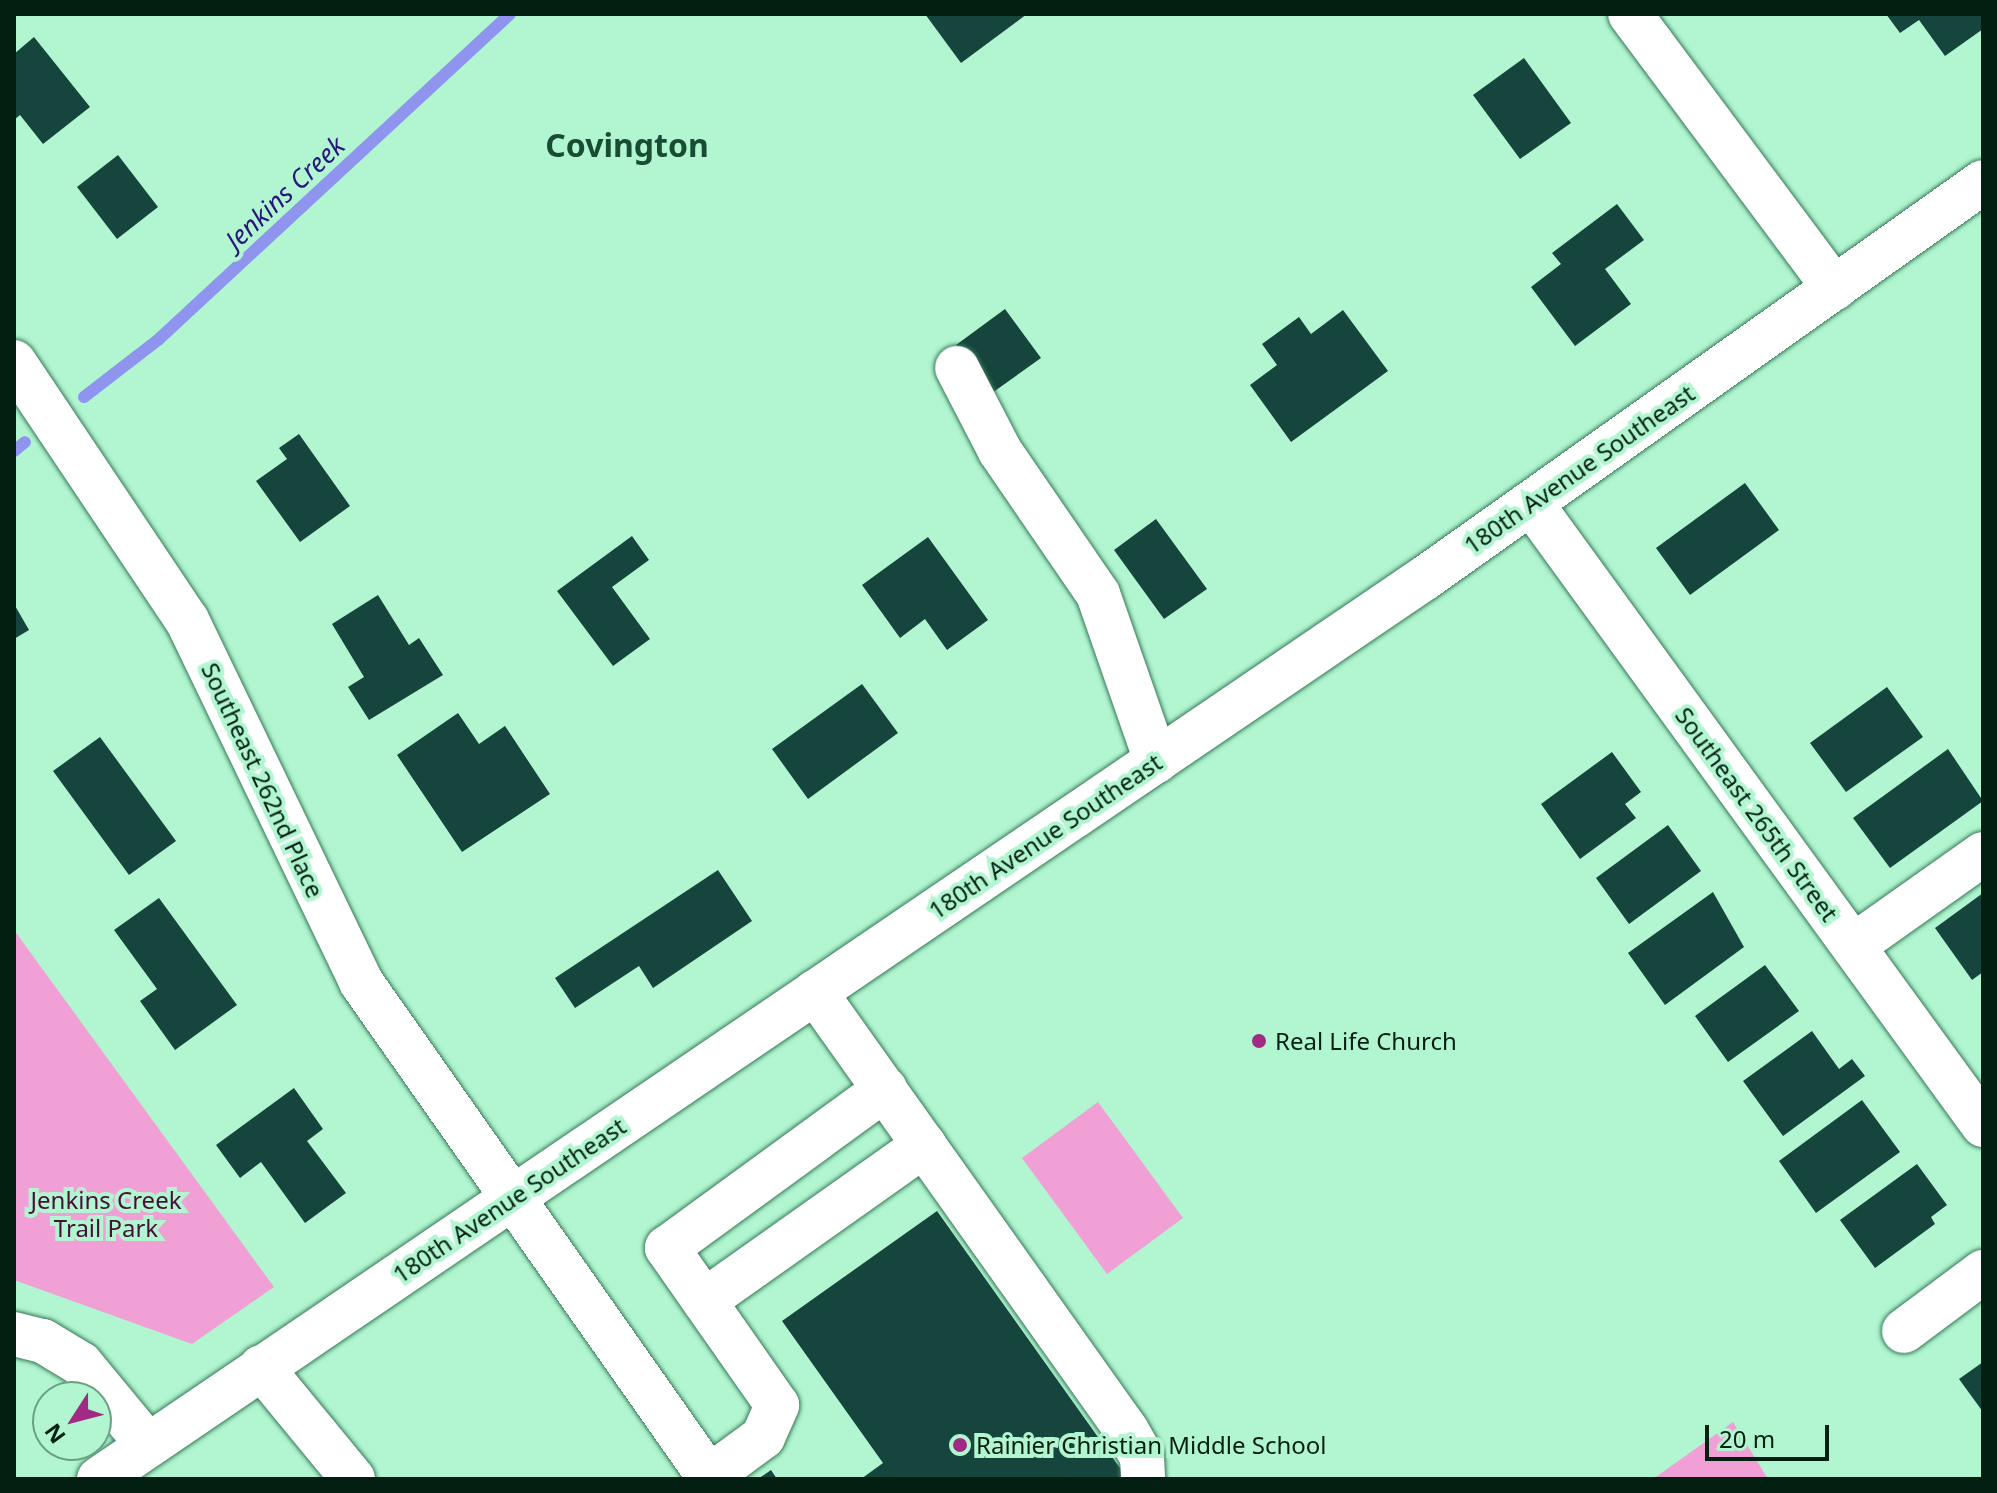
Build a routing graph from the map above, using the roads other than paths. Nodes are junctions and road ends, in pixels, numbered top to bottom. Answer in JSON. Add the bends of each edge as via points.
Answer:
{"nodes":[{"id":1,"x":1630,"y":14,"type":"edge"},
{"id":2,"x":1983,"y":182,"type":"edge"},
{"id":3,"x":1834,"y":288,"type":"junction"},
{"id":4,"x":14,"y":362,"type":"edge"},
{"id":5,"x":957,"y":368,"type":"dead end"},
{"id":6,"x":1531,"y":503,"type":"junction"},
{"id":7,"x":1156,"y":761,"type":"junction"},
{"id":8,"x":1983,"y":854,"type":"edge"},
{"id":9,"x":1853,"y":946,"type":"junction"},
{"id":10,"x":815,"y":992,"type":"junction"},
{"id":11,"x":885,"y":1089,"type":"junction"},
{"id":12,"x":1983,"y":1125,"type":"edge"},
{"id":13,"x":924,"y":1145,"type":"junction"},
{"id":14,"x":512,"y":1198,"type":"junction"},
{"id":15,"x":1983,"y":1272,"type":"edge"},
{"id":16,"x":704,"y":1301,"type":"junction"},
{"id":17,"x":1904,"y":1331,"type":"dead end"},
{"id":18,"x":14,"y":1334,"type":"edge"},
{"id":19,"x":261,"y":1367,"type":"junction"},
{"id":20,"x":148,"y":1445,"type":"junction"},
{"id":21,"x":707,"y":1478,"type":"edge"},
{"id":22,"x":99,"y":1479,"type":"edge"},
{"id":23,"x":353,"y":1479,"type":"edge"},
{"id":24,"x":1143,"y":1479,"type":"edge"}],
"edges":[{"from":1,"to":3,"type":"street"},
{"from":2,"to":3,"type":"street","name":"180th Avenue Southeast"},
{"from":3,"to":6,"type":"street","name":"180th Avenue Southeast"},
{"from":4,"to":14,"type":"street","name":"Southeast 262nd Place","via":[[187,620],[361,982]]},
{"from":5,"to":7,"type":"street","via":[[1000,451],[1098,594]]},
{"from":6,"to":7,"type":"street","name":"180th Avenue Southeast"},
{"from":6,"to":9,"type":"street","name":"Southeast 265th Street"},
{"from":7,"to":10,"type":"street","name":"180th Avenue Southeast"},
{"from":8,"to":9,"type":"street"},
{"from":9,"to":12,"type":"street","name":"Southeast 265th Street"},
{"from":10,"to":11,"type":"street"},
{"from":10,"to":14,"type":"street","name":"180th Avenue Southeast"},
{"from":11,"to":13,"type":"street"},
{"from":11,"to":16,"type":"street","via":[[667,1248]]},
{"from":13,"to":16,"type":"street"},
{"from":13,"to":24,"type":"street","via":[[1127,1431],[1142,1457]]},
{"from":14,"to":19,"type":"street","name":"180th Avenue Southeast"},
{"from":14,"to":21,"type":"street","name":"Southeast 262nd Place"},
{"from":15,"to":17,"type":"street"},
{"from":16,"to":21,"type":"street","via":[[777,1405],[763,1437]]},
{"from":18,"to":20,"type":"street","via":[[43,1341],[81,1364]]},
{"from":19,"to":20,"type":"street","name":"180th Avenue Southeast"},
{"from":19,"to":23,"type":"street"},
{"from":20,"to":22,"type":"street","name":"180th Avenue Southeast"}]}
